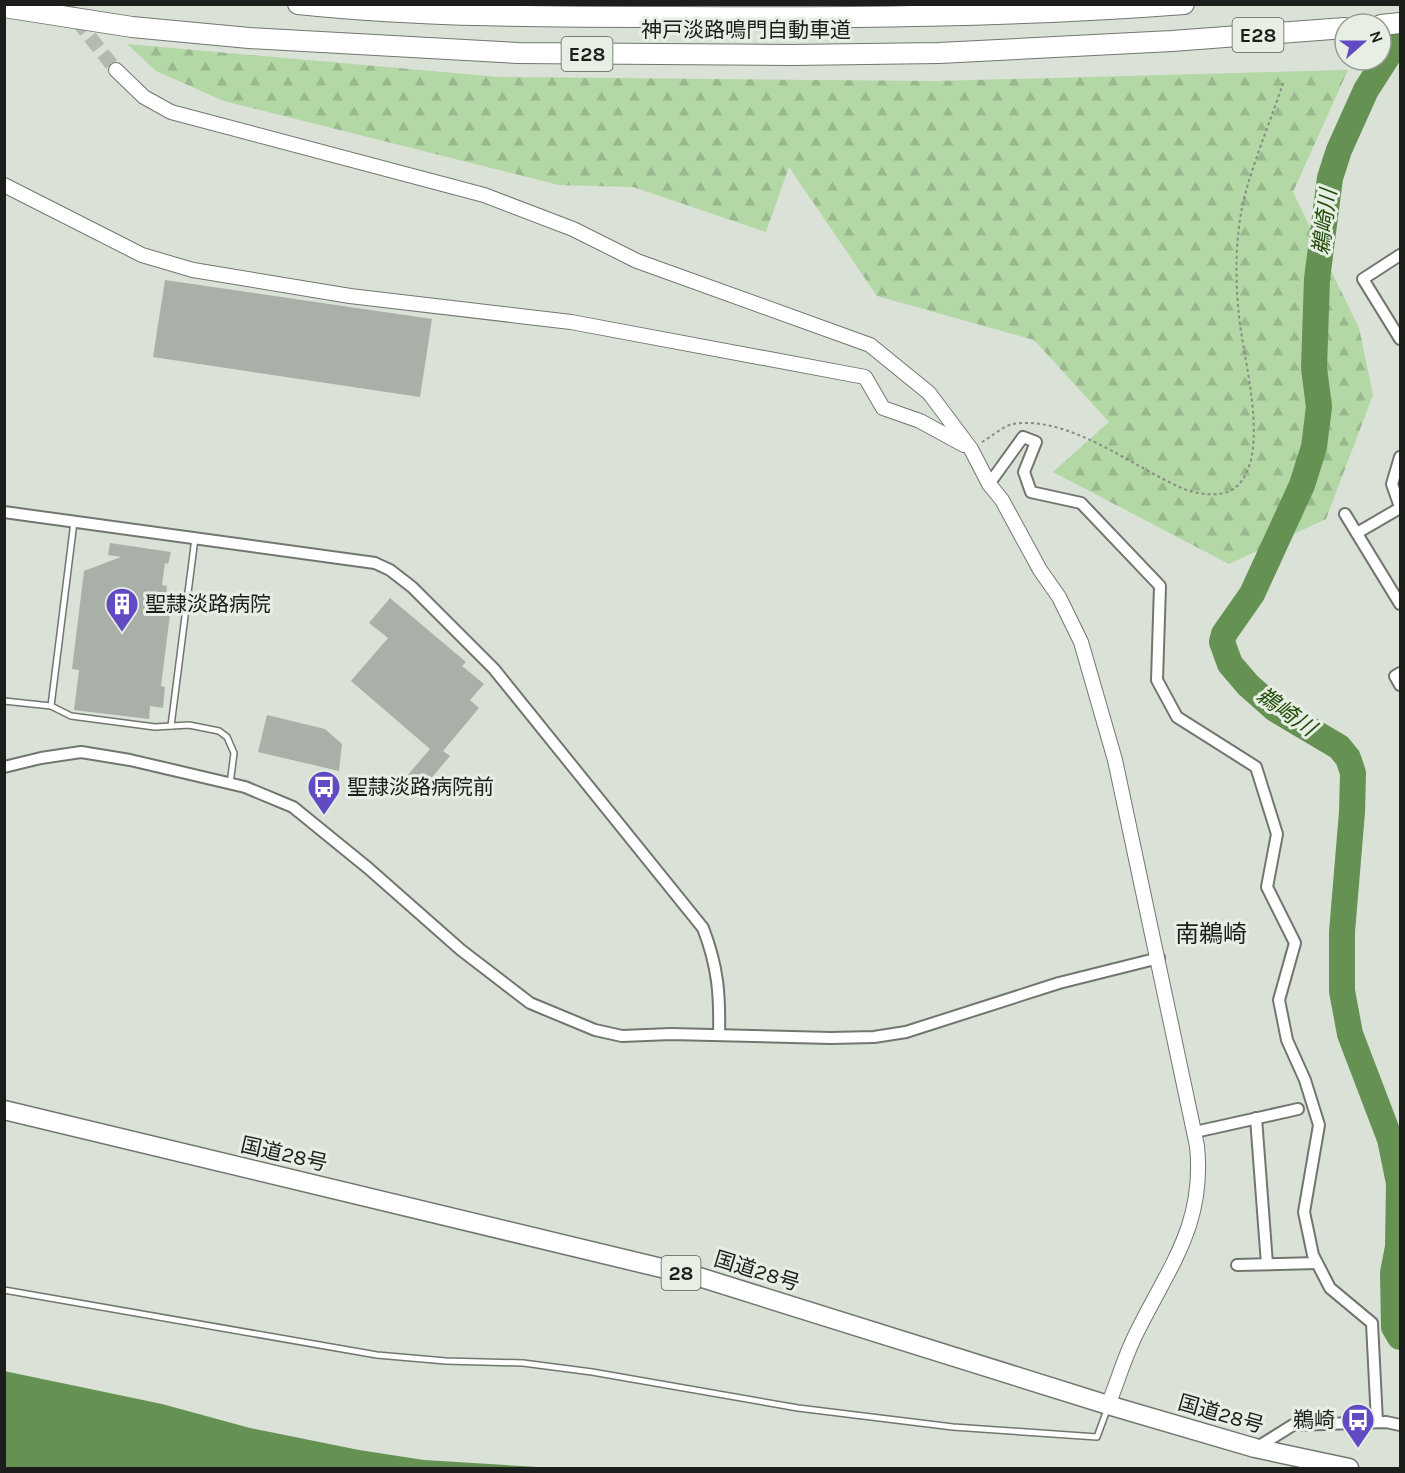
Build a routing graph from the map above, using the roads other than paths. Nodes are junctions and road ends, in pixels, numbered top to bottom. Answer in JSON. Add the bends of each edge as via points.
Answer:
{"nodes":[{"id":1,"x":298,"y":4,"type":"edge"},
{"id":2,"x":1184,"y":4,"type":"edge"},
{"id":3,"x":1174,"y":5,"type":"edge"},
{"id":4,"x":4,"y":6,"type":"edge"},
{"id":5,"x":1333,"y":29,"type":"edge"},
{"id":6,"x":116,"y":70,"type":"tunnel mouth"},
{"id":7,"x":4,"y":185,"type":"edge"},
{"id":8,"x":1401,"y":255,"type":"edge"},
{"id":9,"x":1401,"y":339,"type":"edge"},
{"id":10,"x":972,"y":449,"type":"junction"},
{"id":11,"x":1401,"y":457,"type":"edge"},
{"id":12,"x":989,"y":484,"type":"junction"},
{"id":13,"x":1401,"y":507,"type":"edge"},
{"id":14,"x":4,"y":512,"type":"edge"},
{"id":15,"x":1345,"y":514,"type":"dead end"},
{"id":16,"x":74,"y":522,"type":"junction"},
{"id":17,"x":1356,"y":534,"type":"junction"},
{"id":18,"x":195,"y":538,"type":"junction"},
{"id":19,"x":1401,"y":604,"type":"edge"},
{"id":20,"x":1401,"y":673,"type":"edge"},
{"id":21,"x":1401,"y":685,"type":"edge"},
{"id":22,"x":4,"y":701,"type":"edge"},
{"id":23,"x":51,"y":706,"type":"junction"},
{"id":24,"x":171,"y":726,"type":"junction"},
{"id":25,"x":4,"y":767,"type":"edge"},
{"id":26,"x":230,"y":784,"type":"junction"},
{"id":27,"x":1159,"y":958,"type":"junction"},
{"id":28,"x":719,"y":1035,"type":"junction"},
{"id":29,"x":1298,"y":1109,"type":"dead end"},
{"id":30,"x":4,"y":1110,"type":"edge"},
{"id":31,"x":1256,"y":1118,"type":"junction"},
{"id":32,"x":1195,"y":1132,"type":"junction"},
{"id":33,"x":1317,"y":1263,"type":"junction"},
{"id":34,"x":1267,"y":1264,"type":"junction"},
{"id":35,"x":1237,"y":1265,"type":"dead end"},
{"id":36,"x":4,"y":1290,"type":"edge"},
{"id":37,"x":1108,"y":1405,"type":"junction"},
{"id":38,"x":1377,"y":1422,"type":"junction"},
{"id":39,"x":1401,"y":1425,"type":"edge"},
{"id":40,"x":1256,"y":1448,"type":"junction"},
{"id":41,"x":1349,"y":1468,"type":"edge"}],
"edges":[{"from":1,"to":3,"type":"highway","name":"神戸淡路鳴門自動車道","number":"E28","via":[[520,16],[780,18],[995,14]]},
{"from":2,"to":3,"type":"highway","name":"神戸淡路鳴門自動車道","number":"E28"},
{"from":4,"to":5,"type":"highway","name":"神戸淡路鳴門自動車道","number":"E28","via":[[132,27],[249,38],[518,53],[939,53]]},
{"from":6,"to":10,"type":"street","via":[[144,97],[171,112],[484,195],[573,229],[637,261],[870,345],[928,393]]},
{"from":7,"to":10,"type":"street","via":[[142,255],[193,270],[350,296],[571,322],[865,377],[883,408],[920,421]]},
{"from":8,"to":9,"type":"street","via":[[1363,279]]},
{"from":10,"to":12,"type":"street"},
{"from":11,"to":13,"type":"street","via":[[1392,484]]},
{"from":12,"to":27,"type":"street","via":[[1059,597],[1081,642],[1115,760]]},
{"from":12,"to":33,"type":"street","via":[[1023,437],[1036,442],[1024,472],[1031,492],[1081,503],[1160,586],[1157,680],[1177,717],[1256,767],[1277,834],[1267,887],[1295,943],[1279,1000],[1287,1040],[1319,1125],[1304,1212]]},
{"from":13,"to":17,"type":"street"},
{"from":14,"to":16,"type":"street"},
{"from":15,"to":17,"type":"street"},
{"from":16,"to":18,"type":"street"},
{"from":16,"to":23,"type":"lane"},
{"from":17,"to":19,"type":"street"},
{"from":18,"to":24,"type":"lane"},
{"from":18,"to":28,"type":"street","via":[[375,563],[412,587],[494,669],[703,928],[715,959]]},
{"from":20,"to":21,"type":"street","via":[[1395,676]]},
{"from":22,"to":23,"type":"lane"},
{"from":23,"to":24,"type":"lane","via":[[71,716]]},
{"from":24,"to":26,"type":"lane","via":[[189,725],[219,731],[227,737],[234,753]]},
{"from":25,"to":26,"type":"street","via":[[81,753],[130,760]]},
{"from":26,"to":28,"type":"street","via":[[293,807],[469,957],[530,1003],[595,1030],[622,1036]]},
{"from":27,"to":28,"type":"street","via":[[1059,983],[906,1032],[831,1038]]},
{"from":27,"to":32,"type":"street"},
{"from":29,"to":31,"type":"street"},
{"from":30,"to":37,"type":"highway","name":"国道28号","number":"28","via":[[699,1277]]},
{"from":31,"to":32,"type":"street"},
{"from":31,"to":34,"type":"street"},
{"from":32,"to":37,"type":"street","via":[[1199,1192],[1187,1237],[1136,1333]]},
{"from":33,"to":34,"type":"street"},
{"from":33,"to":38,"type":"street","via":[[1330,1288],[1372,1323]]},
{"from":34,"to":35,"type":"street"},
{"from":36,"to":37,"type":"lane","via":[[377,1355],[523,1363],[798,1408],[953,1427],[1097,1437]]},
{"from":37,"to":40,"type":"highway","name":"国道28号","number":"28"},
{"from":38,"to":39,"type":"street"},
{"from":38,"to":40,"type":"street","via":[[1293,1425]]},
{"from":40,"to":41,"type":"highway","name":"国道28号","number":"28"}]}
